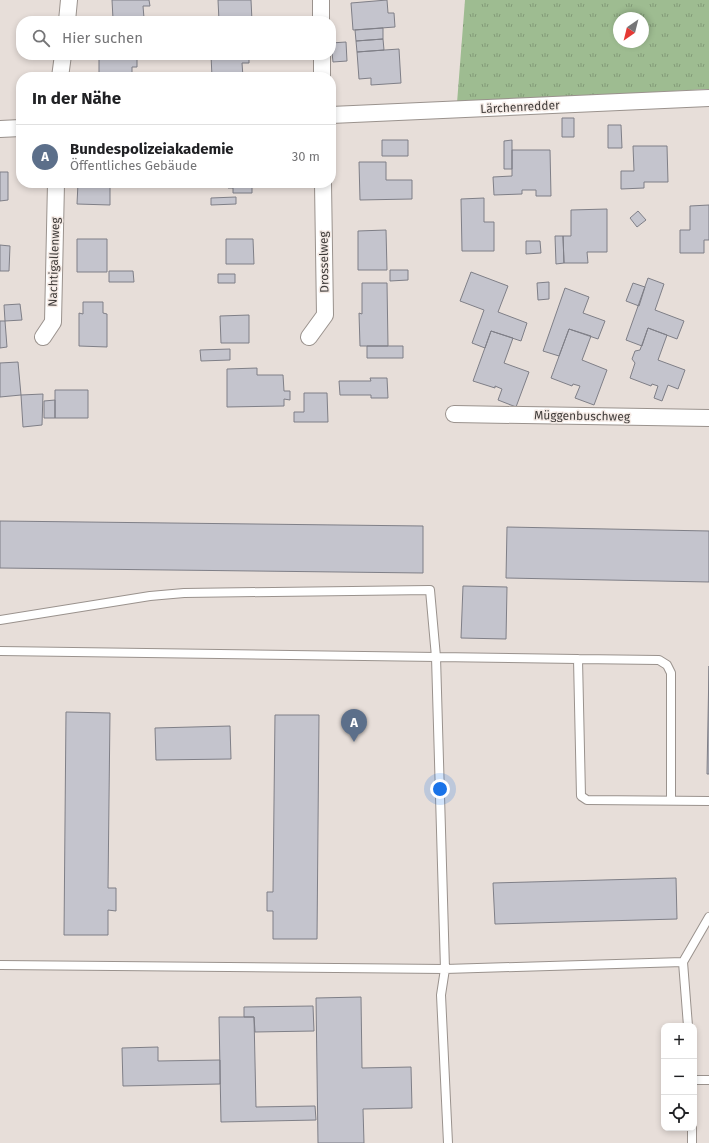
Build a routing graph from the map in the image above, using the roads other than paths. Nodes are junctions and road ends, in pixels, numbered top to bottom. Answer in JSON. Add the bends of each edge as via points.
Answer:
{"nodes":[{"id":1,"x":69,"y":0,"type":"edge"},
{"id":2,"x":321,"y":0,"type":"edge"},
{"id":3,"x":67,"y":16,"type":"edge"},
{"id":4,"x":321,"y":16,"type":"edge"},
{"id":5,"x":62,"y":60,"type":"edge"},
{"id":6,"x":322,"y":60,"type":"edge"},
{"id":7,"x":61,"y":72,"type":"edge"},
{"id":8,"x":322,"y":72,"type":"edge"},
{"id":9,"x":709,"y":98,"type":"edge"},
{"id":10,"x":336,"y":115,"type":"edge"},
{"id":11,"x":16,"y":128,"type":"edge"},
{"id":12,"x":0,"y":129,"type":"edge"},
{"id":13,"x":56,"y":188,"type":"edge"},
{"id":14,"x":323,"y":188,"type":"edge"},
{"id":15,"x":43,"y":337,"type":"dead end"},
{"id":16,"x":309,"y":337,"type":"dead end"},
{"id":17,"x":454,"y":414,"type":"dead end"},
{"id":18,"x":709,"y":418,"type":"edge"},
{"id":19,"x":0,"y":620,"type":"edge"},
{"id":20,"x":0,"y":650,"type":"edge"},
{"id":21,"x":436,"y":657,"type":"junction"},
{"id":22,"x":578,"y":659,"type":"junction"},
{"id":23,"x":671,"y":799,"type":"junction"},
{"id":24,"x":709,"y":801,"type":"edge"},
{"id":25,"x":709,"y":916,"type":"edge"},
{"id":26,"x":683,"y":962,"type":"junction"},
{"id":27,"x":0,"y":965,"type":"edge"},
{"id":28,"x":445,"y":969,"type":"junction"},
{"id":29,"x":688,"y":1023,"type":"edge"},
{"id":30,"x":697,"y":1080,"type":"edge"},
{"id":31,"x":709,"y":1080,"type":"edge"},
{"id":32,"x":692,"y":1131,"type":"edge"},
{"id":33,"x":448,"y":1143,"type":"edge"},
{"id":34,"x":692,"y":1143,"type":"edge"}],
"edges":[{"from":1,"to":3,"type":"street"},
{"from":2,"to":4,"type":"street"},
{"from":5,"to":7,"type":"street"},
{"from":6,"to":8,"type":"street"},
{"from":9,"to":10,"type":"street","name":"Lärchenredder"},
{"from":11,"to":12,"type":"street"},
{"from":13,"to":15,"type":"street","name":"Nachtigallenweg","via":[[52,322]]},
{"from":14,"to":16,"type":"street","name":"Drosselweg","via":[[324,315]]},
{"from":17,"to":18,"type":"street","name":"Müggenbuschweg"},
{"from":19,"to":21,"type":"lane","via":[[184,593],[430,590]]},
{"from":20,"to":21,"type":"lane"},
{"from":21,"to":22,"type":"lane"},
{"from":21,"to":28,"type":"lane"},
{"from":22,"to":23,"type":"lane","via":[[659,660],[667,665],[671,673]]},
{"from":22,"to":23,"type":"lane","via":[[581,796],[587,800]]},
{"from":23,"to":24,"type":"lane"},
{"from":25,"to":26,"type":"lane"},
{"from":26,"to":28,"type":"lane"},
{"from":26,"to":29,"type":"lane"},
{"from":27,"to":28,"type":"lane"},
{"from":28,"to":33,"type":"lane","via":[[442,995]]},
{"from":30,"to":31,"type":"lane"},
{"from":32,"to":34,"type":"lane"}]}
